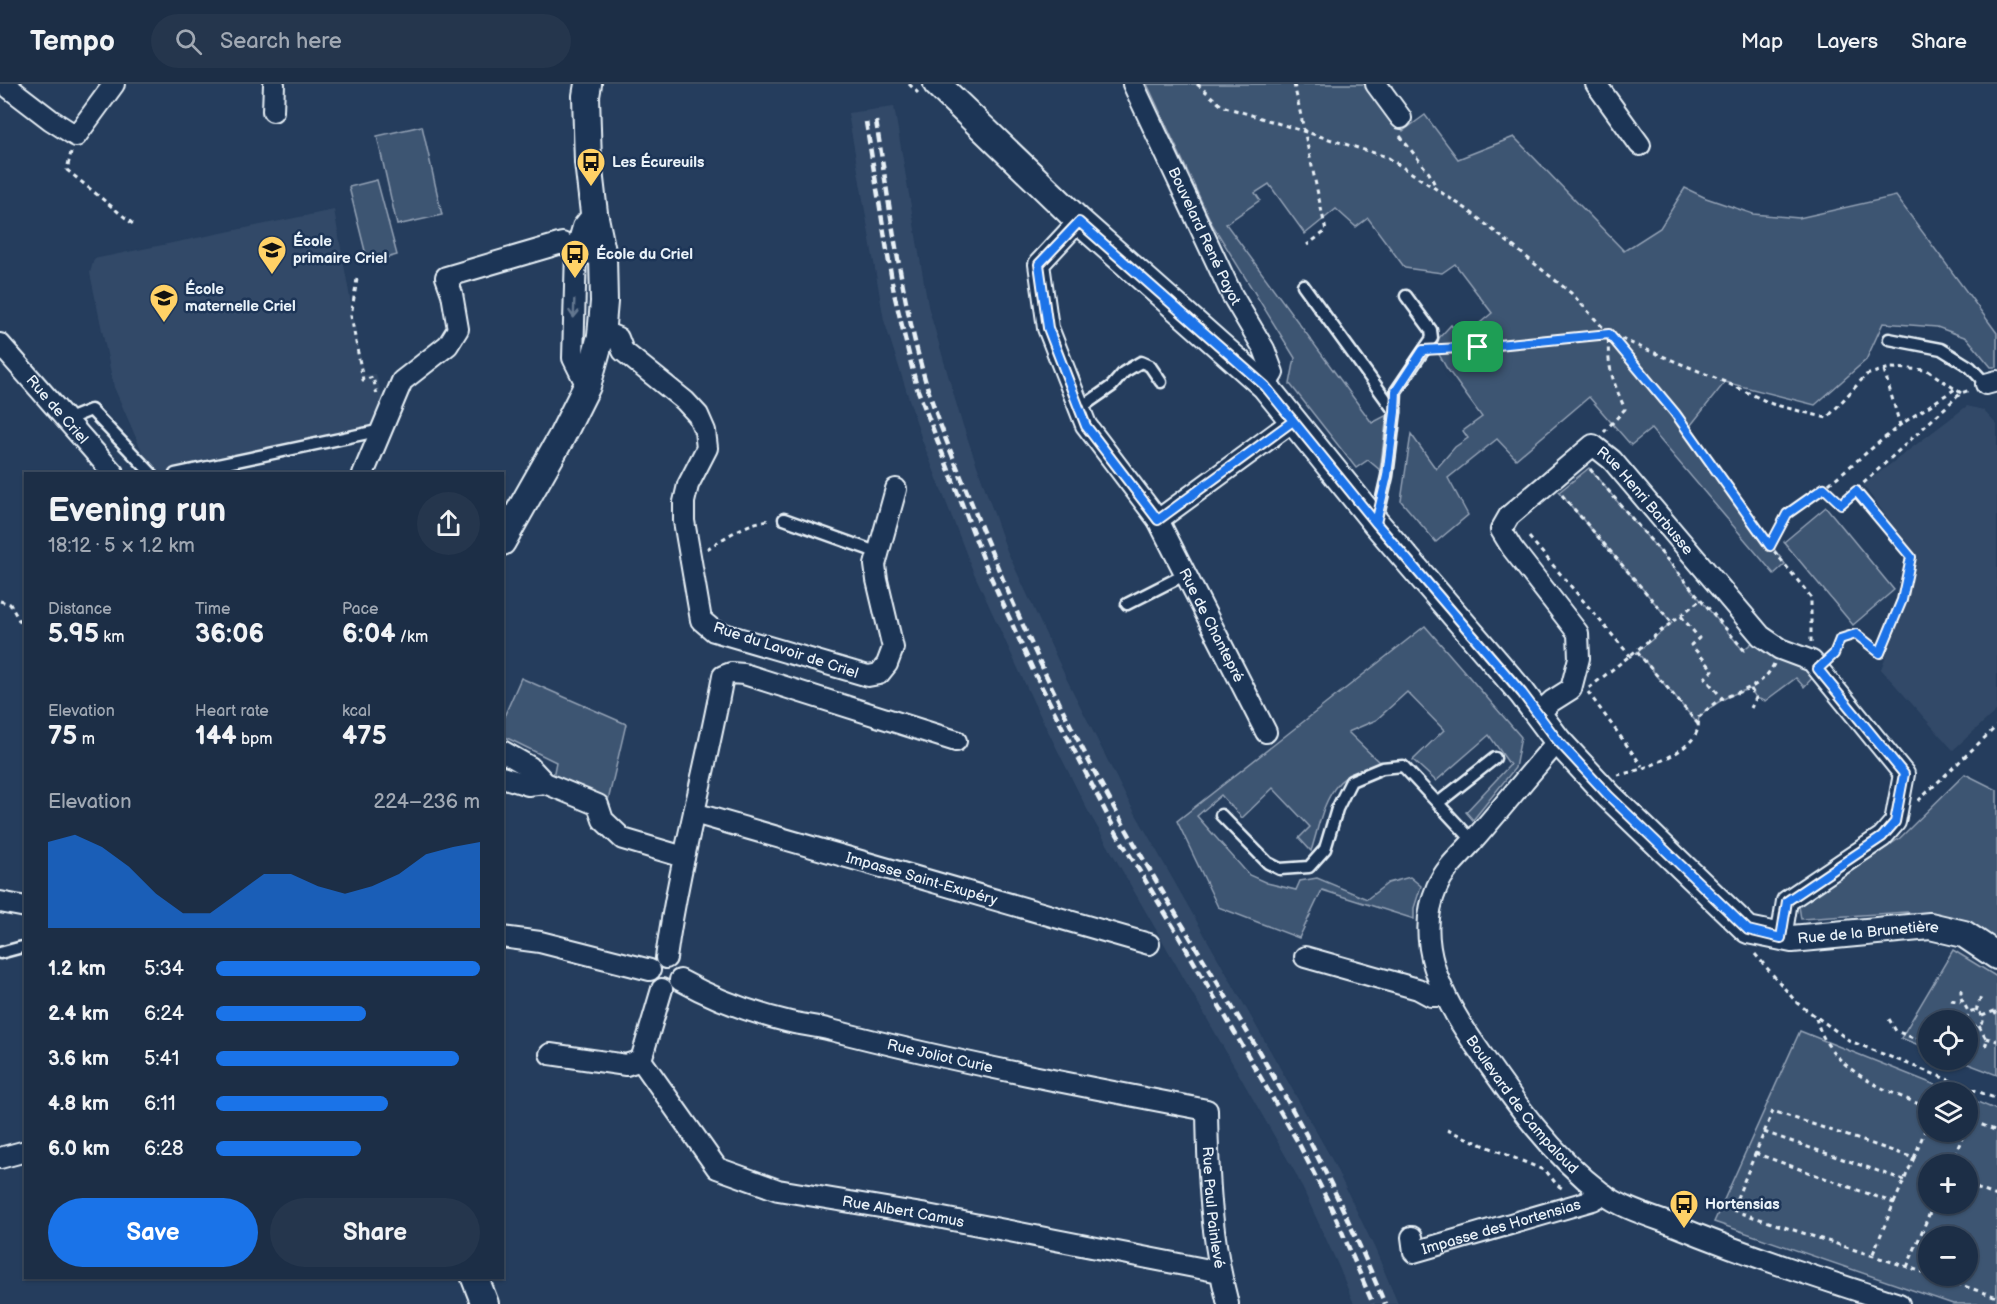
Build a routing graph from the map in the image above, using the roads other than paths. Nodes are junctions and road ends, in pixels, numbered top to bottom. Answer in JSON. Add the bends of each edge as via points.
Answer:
{"nodes":[{"id":1,"x":4,"y":84,"type":"edge"},
{"id":2,"x":114,"y":84,"type":"edge"},
{"id":3,"x":274,"y":84,"type":"edge"},
{"id":4,"x":588,"y":84,"type":"edge"},
{"id":5,"x":1133,"y":84,"type":"edge"},
{"id":6,"x":1376,"y":84,"type":"edge"},
{"id":7,"x":1596,"y":84,"type":"edge"},
{"id":8,"x":931,"y":92,"type":"edge"},
{"id":9,"x":273,"y":111,"type":"dead end"},
{"id":10,"x":1401,"y":118,"type":"road end"},
{"id":11,"x":1640,"y":145,"type":"dead end"},
{"id":12,"x":594,"y":213,"type":"junction"},
{"id":13,"x":1079,"y":222,"type":"junction"},
{"id":14,"x":576,"y":251,"type":"junction"},
{"id":15,"x":603,"y":256,"type":"junction"},
{"id":16,"x":1303,"y":285,"type":"dead end"},
{"id":17,"x":1406,"y":296,"type":"dead end"},
{"id":18,"x":601,"y":336,"type":"junction"},
{"id":19,"x":1889,"y":339,"type":"dead end"},
{"id":20,"x":0,"y":344,"type":"edge"},
{"id":21,"x":1161,"y":382,"type":"dead end"},
{"id":22,"x":1991,"y":382,"type":"edge"},
{"id":23,"x":587,"y":386,"type":"junction"},
{"id":24,"x":1265,"y":386,"type":"junction"},
{"id":25,"x":1079,"y":409,"type":"junction"},
{"id":26,"x":1395,"y":412,"type":"junction"},
{"id":27,"x":66,"y":420,"type":"junction"},
{"id":28,"x":1293,"y":421,"type":"junction"},
{"id":29,"x":386,"y":422,"type":"junction"},
{"id":30,"x":112,"y":472,"type":"edge"},
{"id":31,"x":150,"y":472,"type":"edge"},
{"id":32,"x":183,"y":472,"type":"edge"},
{"id":33,"x":364,"y":472,"type":"edge"},
{"id":34,"x":896,"y":489,"type":"dead end"},
{"id":35,"x":784,"y":519,"type":"road end"},
{"id":36,"x":1158,"y":520,"type":"junction"},
{"id":37,"x":1376,"y":523,"type":"junction"},
{"id":38,"x":504,"y":538,"type":"edge"},
{"id":39,"x":879,"y":552,"type":"junction"},
{"id":40,"x":1186,"y":574,"type":"junction"},
{"id":41,"x":1126,"y":604,"type":"dead end"},
{"id":42,"x":1538,"y":714,"type":"junction"},
{"id":43,"x":1266,"y":732,"type":"dead end"},
{"id":44,"x":956,"y":741,"type":"dead end"},
{"id":45,"x":1558,"y":741,"type":"junction"},
{"id":46,"x":504,"y":752,"type":"edge"},
{"id":47,"x":1496,"y":758,"type":"dead end"},
{"id":48,"x":504,"y":778,"type":"edge"},
{"id":49,"x":545,"y":783,"type":"junction"},
{"id":50,"x":1438,"y":803,"type":"junction"},
{"id":51,"x":694,"y":813,"type":"junction"},
{"id":52,"x":1221,"y":815,"type":"dead end"},
{"id":53,"x":1473,"y":842,"type":"junction"},
{"id":54,"x":684,"y":857,"type":"junction"},
{"id":55,"x":0,"y":902,"type":"edge"},
{"id":56,"x":24,"y":908,"type":"edge"},
{"id":57,"x":504,"y":937,"type":"edge"},
{"id":58,"x":1781,"y":938,"type":"junction"},
{"id":59,"x":1149,"y":944,"type":"dead end"},
{"id":60,"x":24,"y":947,"type":"edge"},
{"id":61,"x":0,"y":953,"type":"edge"},
{"id":62,"x":1997,"y":956,"type":"edge"},
{"id":63,"x":1305,"y":957,"type":"dead end"},
{"id":64,"x":666,"y":958,"type":"junction"},
{"id":65,"x":650,"y":970,"type":"junction"},
{"id":66,"x":680,"y":980,"type":"junction"},
{"id":67,"x":662,"y":989,"type":"junction"},
{"id":68,"x":1444,"y":996,"type":"junction"},
{"id":69,"x":550,"y":1054,"type":"dead end"},
{"id":70,"x":640,"y":1060,"type":"junction"},
{"id":71,"x":1207,"y":1110,"type":"joint"},
{"id":72,"x":24,"y":1152,"type":"edge"},
{"id":73,"x":0,"y":1158,"type":"edge"},
{"id":74,"x":1604,"y":1194,"type":"junction"},
{"id":75,"x":1412,"y":1236,"type":"dead end"},
{"id":76,"x":1220,"y":1272,"type":"junction"},
{"id":77,"x":475,"y":1279,"type":"edge"},
{"id":78,"x":485,"y":1304,"type":"edge"},
{"id":79,"x":1228,"y":1304,"type":"edge"},
{"id":80,"x":1899,"y":1304,"type":"edge"}],
"edges":[{"from":1,"to":2,"type":"street","via":[[76,136]]},
{"from":3,"to":9,"type":"street"},
{"from":4,"to":12,"type":"street","via":[[588,162]]},
{"from":5,"to":24,"type":"street","name":"Bouvelard René Payot","via":[[1232,295],[1264,349],[1273,373]]},
{"from":6,"to":10,"type":"street"},
{"from":7,"to":11,"type":"street"},
{"from":8,"to":13,"type":"street"},
{"from":12,"to":14,"type":"street","via":[[583,227]]},
{"from":12,"to":15,"type":"street"},
{"from":13,"to":24,"type":"street"},
{"from":13,"to":25,"type":"street","name":"Rue de Chantepré","via":[[1039,264],[1048,328]]},
{"from":14,"to":15,"type":"street"},
{"from":14,"to":23,"type":"street","one_way":true,"via":[[573,358]]},
{"from":14,"to":29,"type":"street","via":[[562,243],[446,278],[458,328],[448,345],[402,381]]},
{"from":15,"to":18,"type":"street"},
{"from":16,"to":26,"type":"lane"},
{"from":17,"to":26,"type":"lane","via":[[1431,330],[1432,338],[1396,391]]},
{"from":18,"to":23,"type":"street"},
{"from":18,"to":39,"type":"street","name":"Rue du Lavoir de Criel","via":[[618,338],[623,351],[685,401],[698,415],[705,431],[707,448],[688,485],[684,521],[701,620],[714,631],[867,676],[879,674],[893,648],[877,580],[875,565]]},
{"from":19,"to":22,"type":"lane","via":[[1941,349]]},
{"from":20,"to":27,"type":"street","name":"Rue de Criel"},
{"from":21,"to":25,"type":"lane","via":[[1150,366],[1141,362]]},
{"from":23,"to":38,"type":"street"},
{"from":24,"to":28,"type":"street"},
{"from":25,"to":36,"type":"street","name":"Rue de Chantepré","via":[[1086,426]]},
{"from":26,"to":37,"type":"lane"},
{"from":27,"to":30,"type":"street","name":"Rue de Criel"},
{"from":27,"to":31,"type":"lane","via":[[92,410]]},
{"from":28,"to":36,"type":"street"},
{"from":28,"to":37,"type":"street"},
{"from":29,"to":32,"type":"lane"},
{"from":29,"to":33,"type":"street"},
{"from":34,"to":39,"type":"street","name":"Rue du Lavoir de Criel"},
{"from":35,"to":39,"type":"lane"},
{"from":36,"to":40,"type":"street","name":"Rue de Chantepré"},
{"from":37,"to":42,"type":"street"},
{"from":40,"to":41,"type":"lane"},
{"from":40,"to":43,"type":"street","name":"Rue de Chantepré"},
{"from":42,"to":45,"type":"street"},
{"from":42,"to":58,"type":"street","name":"Rue Henri Barbusse","via":[[1571,689],[1580,658],[1578,633],[1501,530],[1509,516],[1586,451],[1612,459],[1761,636],[1815,665],[1904,774],[1895,822],[1882,837],[1787,901]]},
{"from":44,"to":51,"type":"street","via":[[731,673],[723,676]]},
{"from":45,"to":53,"type":"street","name":"Boulevard de Campaloud"},
{"from":45,"to":58,"type":"street","name":"Rue de la Brunetière","via":[[1747,937]]},
{"from":46,"to":49,"type":"street","via":[[530,767]]},
{"from":47,"to":50,"type":"lane"},
{"from":48,"to":49,"type":"street","via":[[528,785]]},
{"from":49,"to":54,"type":"street","via":[[598,805],[603,820],[623,839]]},
{"from":50,"to":52,"type":"lane","via":[[1403,766],[1382,768],[1351,782],[1337,809],[1325,849],[1309,867],[1281,869],[1268,863]]},
{"from":50,"to":53,"type":"lane"},
{"from":51,"to":54,"type":"street"},
{"from":51,"to":59,"type":"street","name":"Impasse Saint-Exupéry"},
{"from":53,"to":68,"type":"street","name":"Boulevard de Campaloud","via":[[1447,869],[1430,908],[1429,945]]},
{"from":54,"to":64,"type":"street"},
{"from":55,"to":56,"type":"street"},
{"from":57,"to":65,"type":"street","via":[[540,942]]},
{"from":58,"to":62,"type":"street","name":"Rue de la Brunetière","via":[[1930,926],[1964,934]]},
{"from":60,"to":61,"type":"lane"},
{"from":63,"to":68,"type":"street","via":[[1431,996]]},
{"from":64,"to":65,"type":"street","via":[[658,960]]},
{"from":64,"to":66,"type":"street","name":"Rue Joliot Curie","via":[[680,966]]},
{"from":65,"to":67,"type":"street","via":[[653,983]]},
{"from":66,"to":67,"type":"street","via":[[670,989]]},
{"from":66,"to":71,"type":"street","name":"Rue Joliot Curie","via":[[706,995],[787,1022]]},
{"from":67,"to":70,"type":"street"},
{"from":68,"to":74,"type":"street","name":"Boulevard de Campaloud","via":[[1520,1110],[1553,1150]]},
{"from":69,"to":70,"type":"street","via":[[626,1065]]},
{"from":70,"to":76,"type":"street","name":"Rue Albert Camus","via":[[717,1168],[778,1190]]},
{"from":71,"to":76,"type":"street","name":"Rue Paul Painlevé","via":[[1208,1178]]},
{"from":72,"to":73,"type":"street"},
{"from":74,"to":75,"type":"street","name":"Impasse des Hortensias","via":[[1414,1252]]},
{"from":74,"to":80,"type":"street","name":"Boulevard de Campaloud","via":[[1789,1269]]},
{"from":76,"to":79,"type":"street","name":"Rue Paul Painlevé"},
{"from":77,"to":78,"type":"street"}]}
